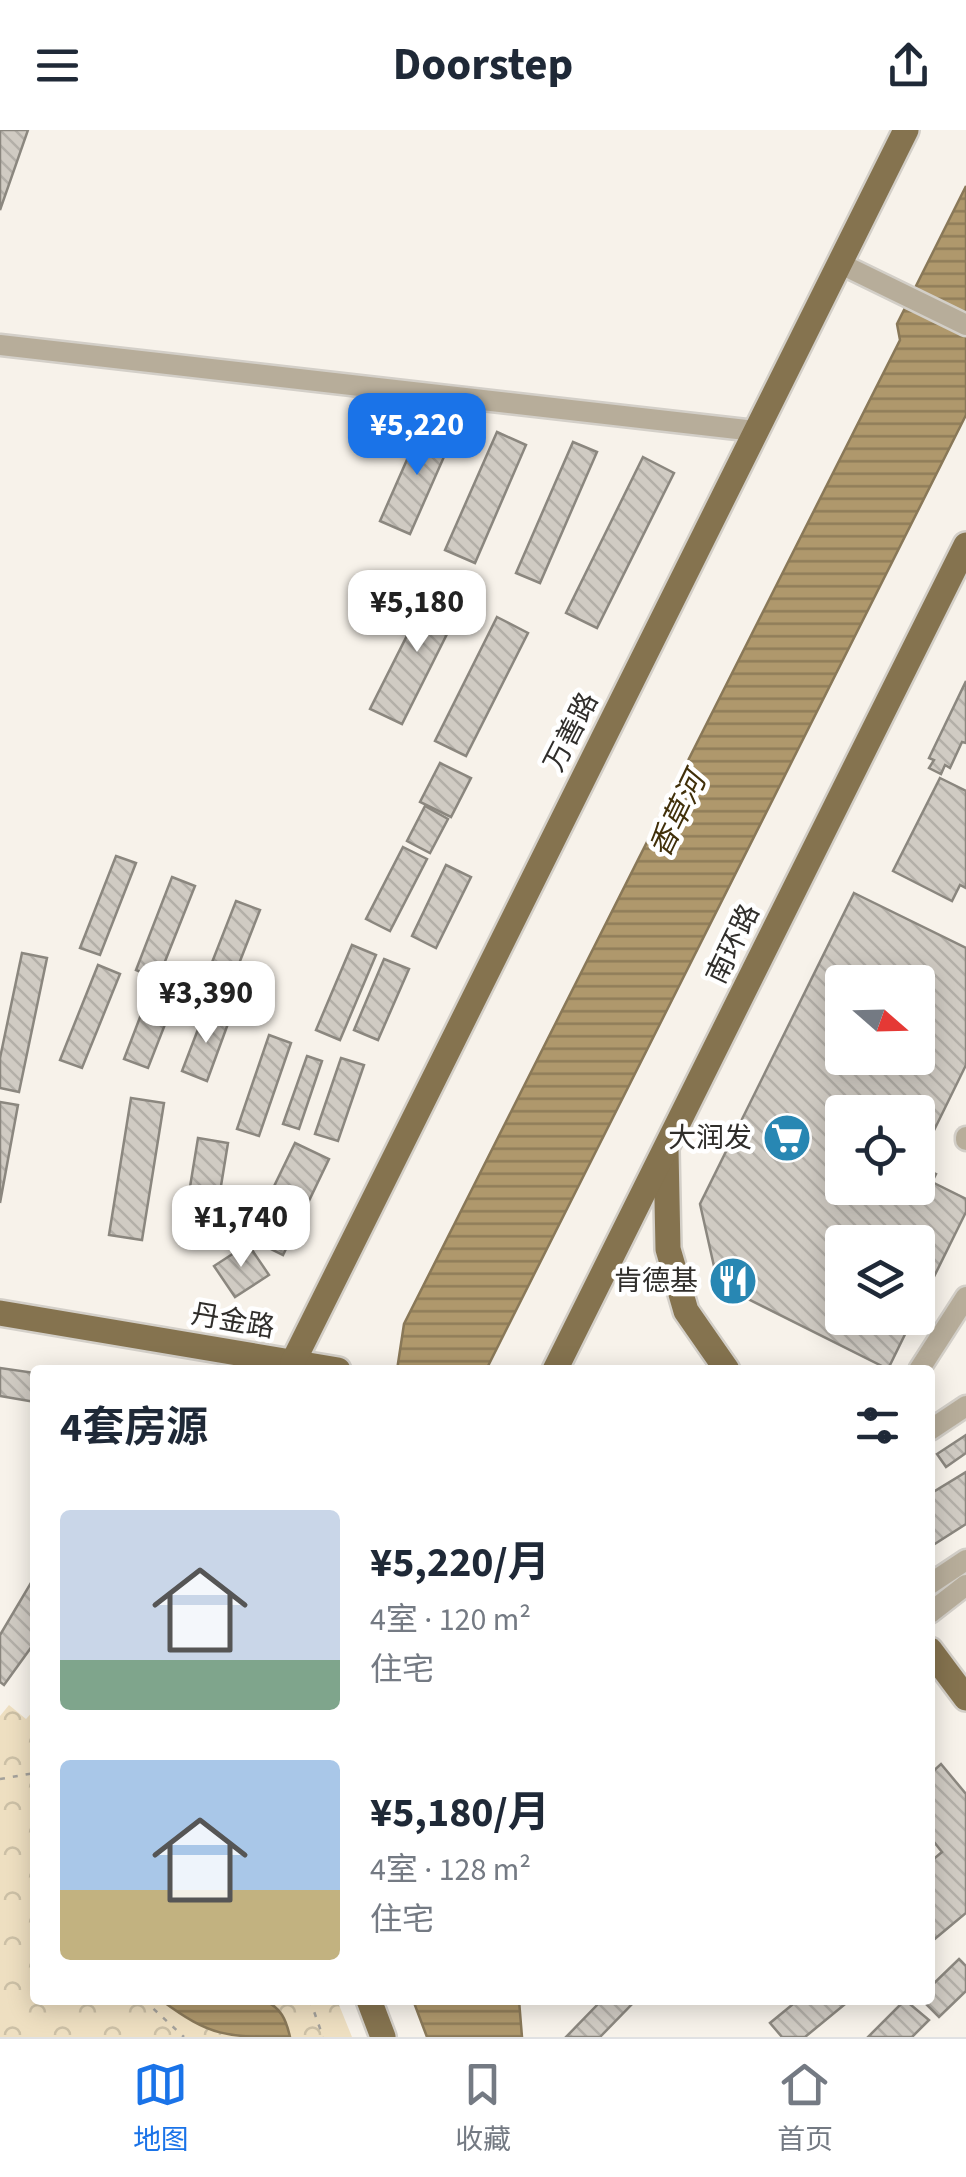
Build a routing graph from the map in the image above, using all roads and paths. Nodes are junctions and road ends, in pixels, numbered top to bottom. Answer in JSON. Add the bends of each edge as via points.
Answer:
{"nodes":[{"id":1,"x":906,"y":130,"type":"edge"},
{"id":2,"x":839,"y":263,"type":"junction"},
{"id":3,"x":966,"y":325,"type":"edge"},
{"id":4,"x":0,"y":345,"type":"edge"},
{"id":5,"x":755,"y":431,"type":"junction"},
{"id":6,"x":966,"y":545,"type":"edge"},
{"id":7,"x":666,"y":1147,"type":"junction"},
{"id":8,"x":966,"y":1297,"type":"edge"},
{"id":9,"x":0,"y":1313,"type":"edge"},
{"id":10,"x":299,"y":1365,"type":"edge"},
{"id":11,"x":305,"y":1365,"type":"edge"},
{"id":12,"x":557,"y":1365,"type":"edge"},
{"id":13,"x":723,"y":1365,"type":"edge"},
{"id":14,"x":923,"y":1365,"type":"edge"},
{"id":15,"x":966,"y":1406,"type":"edge"},
{"id":16,"x":935,"y":1427,"type":"edge"},
{"id":17,"x":966,"y":1560,"type":"edge"},
{"id":18,"x":935,"y":1581,"type":"edge"},
{"id":19,"x":966,"y":1585,"type":"edge"},
{"id":20,"x":935,"y":1609,"type":"edge"},
{"id":21,"x":935,"y":1657,"type":"edge"},
{"id":22,"x":966,"y":1698,"type":"edge"},
{"id":23,"x":30,"y":1773,"type":"edge"},
{"id":24,"x":0,"y":1780,"type":"edge"},
{"id":25,"x":149,"y":2005,"type":"edge"},
{"id":26,"x":312,"y":2005,"type":"edge"},
{"id":27,"x":371,"y":2005,"type":"edge"},
{"id":28,"x":184,"y":2037,"type":"edge"},
{"id":29,"x":324,"y":2037,"type":"edge"},
{"id":30,"x":383,"y":2037,"type":"edge"}],
"edges":[{"from":1,"to":2,"type":"main road","name":"万善路"},
{"from":2,"to":3,"type":"street"},
{"from":2,"to":5,"type":"main road","name":"万善路"},
{"from":4,"to":5,"type":"street"},
{"from":5,"to":11,"type":"main road","name":"万善路"},
{"from":6,"to":7,"type":"main road","name":"南环路"},
{"from":7,"to":12,"type":"main road","name":"南环路"},
{"from":7,"to":13,"type":"main road","via":[[668,1249],[686,1311]]},
{"from":8,"to":14,"type":"street"},
{"from":9,"to":10,"type":"main road","name":"丹金路"},
{"from":15,"to":16,"type":"street"},
{"from":17,"to":18,"type":"street"},
{"from":19,"to":20,"type":"street"},
{"from":21,"to":22,"type":"main road"},
{"from":23,"to":24,"type":"path"},
{"from":25,"to":28,"type":"path"},
{"from":26,"to":29,"type":"path"},
{"from":27,"to":30,"type":"main road"}]}
